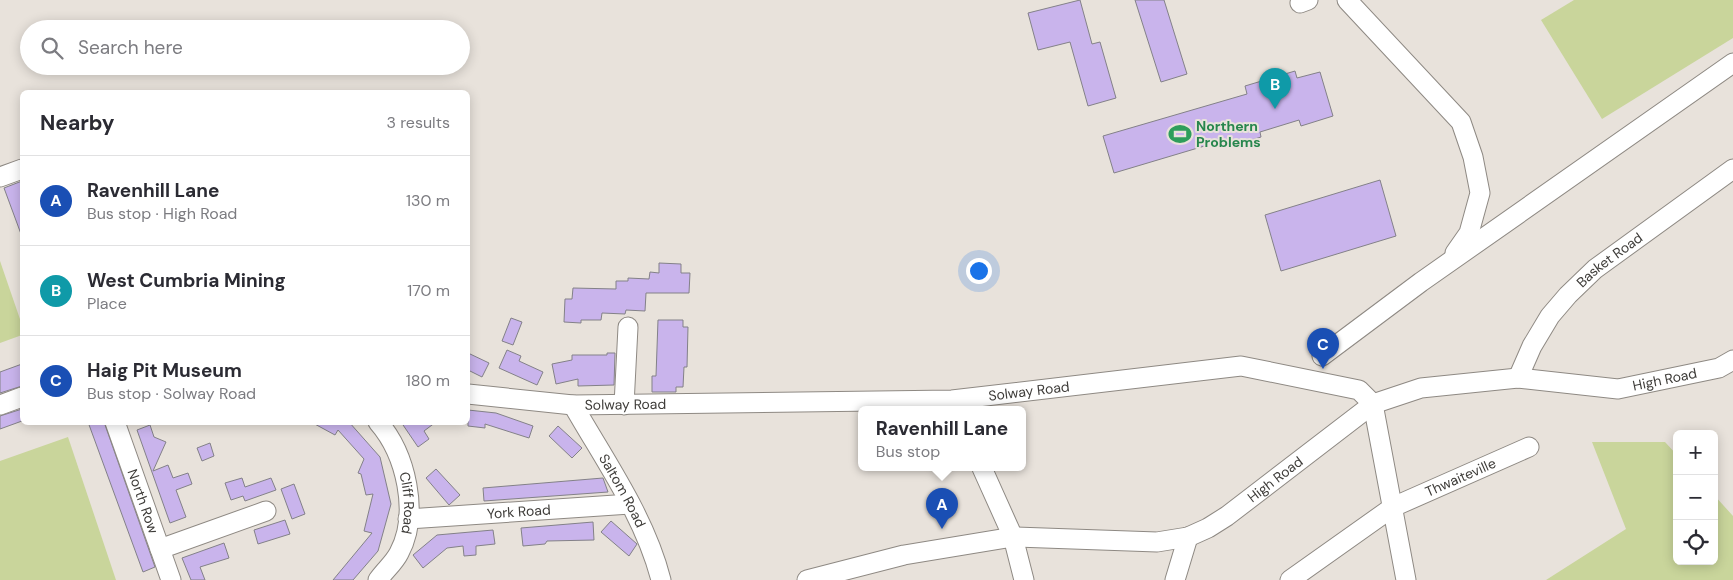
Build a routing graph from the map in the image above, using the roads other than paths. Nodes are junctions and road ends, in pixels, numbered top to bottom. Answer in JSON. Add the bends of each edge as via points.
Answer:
{"nodes":[{"id":1,"x":1347,"y":0,"type":"edge"},
{"id":2,"x":1733,"y":63,"type":"edge"},
{"id":3,"x":1733,"y":169,"type":"edge"},
{"id":4,"x":20,"y":170,"type":"edge"},
{"id":5,"x":0,"y":176,"type":"edge"},
{"id":6,"x":1447,"y":264,"type":"junction"},
{"id":7,"x":628,"y":326,"type":"dead end"},
{"id":8,"x":1322,"y":356,"type":"dead end"},
{"id":9,"x":1733,"y":360,"type":"edge"},
{"id":10,"x":1518,"y":378,"type":"junction"},
{"id":11,"x":470,"y":394,"type":"edge"},
{"id":12,"x":20,"y":398,"type":"edge"},
{"id":13,"x":1373,"y":404,"type":"junction"},
{"id":14,"x":0,"y":405,"type":"edge"},
{"id":15,"x":624,"y":405,"type":"junction"},
{"id":16,"x":954,"y":405,"type":"edge"},
{"id":17,"x":573,"y":406,"type":"junction"},
{"id":18,"x":116,"y":425,"type":"edge"},
{"id":19,"x":380,"y":425,"type":"edge"},
{"id":20,"x":1529,"y":447,"type":"dead end"},
{"id":21,"x":983,"y":471,"type":"edge"},
{"id":22,"x":630,"y":504,"type":"junction"},
{"id":23,"x":1393,"y":506,"type":"junction"},
{"id":24,"x":266,"y":511,"type":"dead end"},
{"id":25,"x":408,"y":520,"type":"junction"},
{"id":26,"x":1012,"y":537,"type":"junction"},
{"id":27,"x":1188,"y":537,"type":"junction"},
{"id":28,"x":160,"y":549,"type":"junction"},
{"id":29,"x":171,"y":580,"type":"edge"},
{"id":30,"x":378,"y":580,"type":"edge"},
{"id":31,"x":661,"y":580,"type":"edge"},
{"id":32,"x":807,"y":580,"type":"edge"},
{"id":33,"x":1024,"y":580,"type":"edge"},
{"id":34,"x":1175,"y":580,"type":"edge"},
{"id":35,"x":1290,"y":580,"type":"edge"},
{"id":36,"x":1406,"y":580,"type":"edge"}],
"edges":[{"from":1,"to":6,"type":"street","via":[[1461,122],[1474,156],[1480,193],[1469,233]]},
{"from":2,"to":6,"type":"street"},
{"from":3,"to":10,"type":"street","name":"Basket Road","via":[[1595,269],[1568,295],[1550,316]]},
{"from":4,"to":5,"type":"street"},
{"from":6,"to":8,"type":"street"},
{"from":7,"to":15,"type":"street"},
{"from":9,"to":10,"type":"street","name":"High Road","via":[[1719,368],[1618,389]]},
{"from":10,"to":13,"type":"street","name":"High Road","via":[[1421,388]]},
{"from":11,"to":17,"type":"street","name":"Solway Road"},
{"from":12,"to":14,"type":"street"},
{"from":13,"to":16,"type":"street","name":"Solway Road","via":[[1359,390],[1241,366]]},
{"from":13,"to":23,"type":"street"},
{"from":13,"to":27,"type":"street","name":"High Road","via":[[1226,516]]},
{"from":15,"to":16,"type":"street","name":"Solway Road"},
{"from":15,"to":17,"type":"street","name":"Solway Road"},
{"from":17,"to":22,"type":"street","name":"Saltom Road"},
{"from":18,"to":28,"type":"street","name":"North Row"},
{"from":19,"to":25,"type":"street","name":"Cliff Road","via":[[404,472]]},
{"from":20,"to":23,"type":"street","name":"Thwaiteville"},
{"from":21,"to":26,"type":"street"},
{"from":22,"to":25,"type":"street","name":"York Road"},
{"from":22,"to":31,"type":"street","name":"Saltom Road"},
{"from":23,"to":35,"type":"street","name":"Thwaiteville"},
{"from":23,"to":36,"type":"street"},
{"from":24,"to":28,"type":"street"},
{"from":25,"to":30,"type":"street","name":"Cliff Road","via":[[400,551]]},
{"from":26,"to":27,"type":"street","name":"High Road","via":[[1157,542]]},
{"from":26,"to":32,"type":"street","name":"High Road","via":[[904,555]]},
{"from":26,"to":33,"type":"street"},
{"from":27,"to":34,"type":"street"},
{"from":28,"to":29,"type":"street","name":"North Row"}]}
